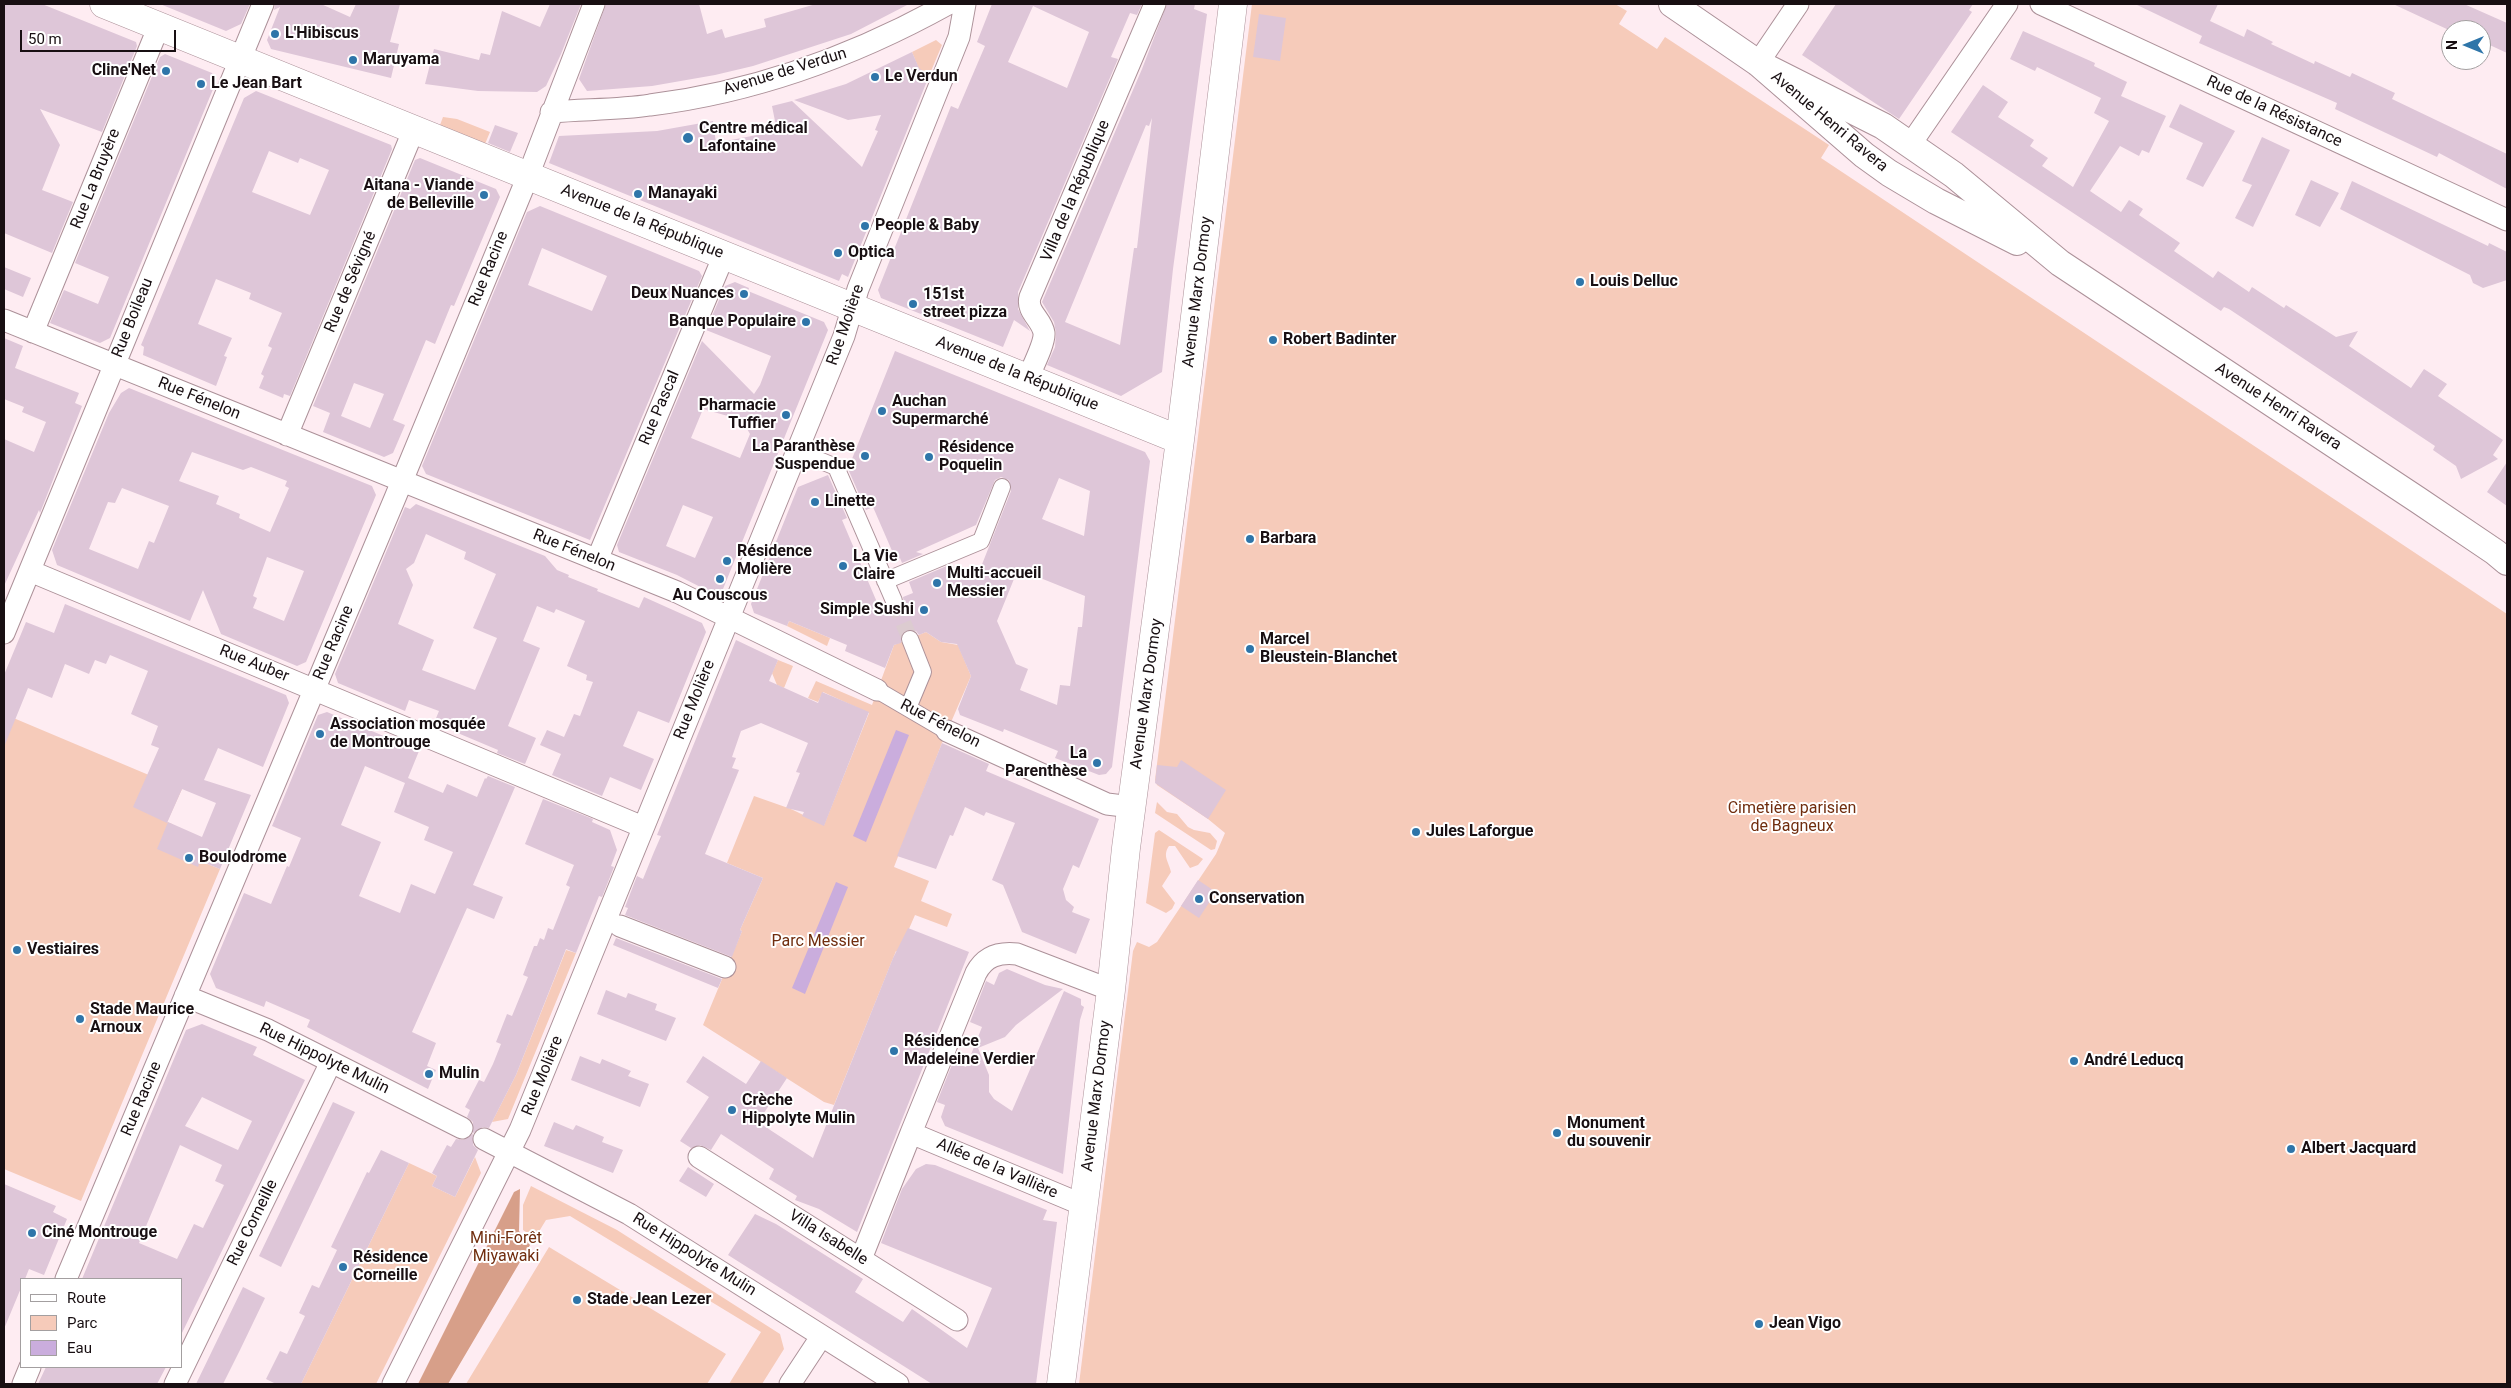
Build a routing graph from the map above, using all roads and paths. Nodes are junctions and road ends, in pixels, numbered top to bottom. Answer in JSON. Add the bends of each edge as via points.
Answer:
{"nodes":[{"id":1,"x":104,"y":4,"type":"edge"},
{"id":2,"x":263,"y":4,"type":"edge"},
{"id":3,"x":594,"y":4,"type":"edge"},
{"id":4,"x":948,"y":4,"type":"edge"},
{"id":5,"x":965,"y":4,"type":"edge"},
{"id":6,"x":1155,"y":4,"type":"edge"},
{"id":7,"x":1233,"y":4,"type":"edge"},
{"id":8,"x":1672,"y":4,"type":"edge"},
{"id":9,"x":1798,"y":4,"type":"edge"},
{"id":10,"x":2007,"y":4,"type":"edge"},
{"id":11,"x":2041,"y":4,"type":"edge"},
{"id":12,"x":159,"y":26,"type":"junction"},
{"id":13,"x":240,"y":59,"type":"junction"},
{"id":14,"x":1758,"y":63,"type":"junction"},
{"id":15,"x":552,"y":112,"type":"junction"},
{"id":16,"x":414,"y":129,"type":"junction"},
{"id":17,"x":1910,"y":145,"type":"junction"},
{"id":18,"x":528,"y":176,"type":"junction"},
{"id":19,"x":2507,"y":220,"type":"edge"},
{"id":20,"x":724,"y":255,"type":"junction"},
{"id":21,"x":2060,"y":263,"type":"junction"},
{"id":22,"x":852,"y":308,"type":"junction"},
{"id":23,"x":4,"y":320,"type":"edge"},
{"id":24,"x":33,"y":332,"type":"junction"},
{"id":25,"x":114,"y":365,"type":"junction"},
{"id":26,"x":1028,"y":378,"type":"junction"},
{"id":27,"x":287,"y":435,"type":"junction"},
{"id":28,"x":1180,"y":440,"type":"junction"},
{"id":29,"x":804,"y":454,"type":"dead end"},
{"id":30,"x":401,"y":481,"type":"junction"},
{"id":31,"x":1002,"y":487,"type":"dead end"},
{"id":32,"x":2503,"y":557,"type":"edge"},
{"id":33,"x":597,"y":560,"type":"junction"},
{"id":34,"x":30,"y":572,"type":"junction"},
{"id":35,"x":885,"y":581,"type":"junction"},
{"id":36,"x":894,"y":601,"type":"tunnel mouth"},
{"id":37,"x":728,"y":619,"type":"junction"},
{"id":38,"x":4,"y":633,"type":"edge"},
{"id":39,"x":910,"y":639,"type":"tunnel mouth"},
{"id":40,"x":314,"y":689,"type":"junction"},
{"id":41,"x":877,"y":690,"type":"joint"},
{"id":42,"x":908,"y":708,"type":"junction"},
{"id":43,"x":948,"y":731,"type":"joint"},
{"id":44,"x":1132,"y":807,"type":"junction"},
{"id":45,"x":643,"y":827,"type":"junction"},
{"id":46,"x":620,"y":926,"type":"dead end"},
{"id":47,"x":725,"y":967,"type":"dead end"},
{"id":48,"x":1111,"y":990,"type":"junction"},
{"id":49,"x":185,"y":996,"type":"junction"},
{"id":50,"x":331,"y":1062,"type":"junction"},
{"id":51,"x":462,"y":1128,"type":"dead end"},
{"id":52,"x":911,"y":1133,"type":"junction"},
{"id":53,"x":484,"y":1140,"type":"dead end"},
{"id":54,"x":509,"y":1152,"type":"junction"},
{"id":55,"x":699,"y":1157,"type":"dead end"},
{"id":56,"x":1084,"y":1205,"type":"junction"},
{"id":57,"x":861,"y":1258,"type":"junction"},
{"id":58,"x":66,"y":1278,"type":"edge"},
{"id":59,"x":956,"y":1320,"type":"dead end"},
{"id":60,"x":821,"y":1337,"type":"junction"},
{"id":61,"x":30,"y":1368,"type":"edge"},
{"id":62,"x":22,"y":1384,"type":"edge"},
{"id":63,"x":175,"y":1384,"type":"edge"},
{"id":64,"x":393,"y":1384,"type":"edge"},
{"id":65,"x":790,"y":1384,"type":"edge"},
{"id":66,"x":898,"y":1384,"type":"edge"},
{"id":67,"x":1061,"y":1384,"type":"edge"}],
"edges":[{"from":1,"to":12,"type":"main road","name":"Avenue de la République"},
{"from":2,"to":13,"type":"street","name":"Rue Boileau"},
{"from":3,"to":15,"type":"street","name":"Rue Racine"},
{"from":4,"to":15,"type":"street","name":"Avenue de Verdun","via":[[854,51],[758,83],[651,105]]},
{"from":5,"to":22,"type":"street","name":"Rue Molière","via":[[959,38]]},
{"from":6,"to":26,"type":"street","name":"Villa de la République","via":[[1030,297],[1029,306],[1040,323],[1044,338]]},
{"from":7,"to":28,"type":"main road","name":"Avenue Marx Dormoy"},
{"from":8,"to":14,"type":"street","name":"Avenue Henri Ravera"},
{"from":9,"to":14,"type":"street"},
{"from":10,"to":17,"type":"street"},
{"from":11,"to":19,"type":"street","name":"Rue de la Résistance"},
{"from":12,"to":13,"type":"main road","name":"Avenue de la République"},
{"from":12,"to":24,"type":"street","name":"Rue La Bruyère"},
{"from":13,"to":16,"type":"main road","name":"Avenue de la République"},
{"from":13,"to":25,"type":"street","name":"Rue Boileau"},
{"from":14,"to":17,"type":"street","name":"Avenue Henri Ravera","via":[[1883,126]]},
{"from":14,"to":21,"type":"street","name":"Avenue Henri Ravera","via":[[1889,173],[1936,201]]},
{"from":15,"to":18,"type":"street","name":"Rue Racine"},
{"from":16,"to":18,"type":"main road","name":"Avenue de la République"},
{"from":16,"to":27,"type":"street","name":"Rue de Sévigné"},
{"from":17,"to":21,"type":"street","name":"Avenue Henri Ravera","via":[[1954,175]]},
{"from":18,"to":20,"type":"main road","name":"Avenue de la République"},
{"from":18,"to":30,"type":"street","name":"Rue Racine"},
{"from":20,"to":22,"type":"main road","name":"Avenue de la République"},
{"from":20,"to":33,"type":"street","name":"Rue Pascal"},
{"from":21,"to":32,"type":"street","name":"Avenue Henri Ravera"},
{"from":22,"to":26,"type":"main road","name":"Avenue de la République"},
{"from":22,"to":37,"type":"street","name":"Rue Molière","via":[[844,336]]},
{"from":23,"to":24,"type":"street","name":"Rue Fénelon"},
{"from":24,"to":25,"type":"street","name":"Rue Fénelon"},
{"from":25,"to":27,"type":"street","name":"Rue Fénelon"},
{"from":25,"to":34,"type":"street","name":"Rue Boileau"},
{"from":26,"to":28,"type":"main road","name":"Avenue de la République"},
{"from":27,"to":30,"type":"street","name":"Rue Fénelon"},
{"from":28,"to":44,"type":"main road","name":"Avenue Marx Dormoy"},
{"from":29,"to":35,"type":"street","via":[[836,467]]},
{"from":30,"to":33,"type":"street","name":"Rue Fénelon"},
{"from":30,"to":40,"type":"street","name":"Rue Racine"},
{"from":31,"to":35,"type":"street","via":[[981,541]]},
{"from":33,"to":37,"type":"street","name":"Rue Fénelon","via":[[677,592]]},
{"from":34,"to":38,"type":"street","name":"Rue Boileau"},
{"from":34,"to":40,"type":"street","name":"Rue Auber"},
{"from":35,"to":36,"type":"street"},
{"from":37,"to":41,"type":"street","name":"Rue Fénelon"},
{"from":37,"to":45,"type":"street","name":"Rue Molière"},
{"from":39,"to":42,"type":"street","via":[[923,672]]},
{"from":40,"to":45,"type":"street","name":"Rue Auber"},
{"from":40,"to":49,"type":"street","name":"Rue Racine"},
{"from":41,"to":42,"type":"street","name":"Rue Fénelon"},
{"from":42,"to":43,"type":"street","name":"Rue Fénelon"},
{"from":43,"to":44,"type":"street","name":"Rue Fénelon","via":[[1107,804]]},
{"from":44,"to":48,"type":"main road","name":"Avenue Marx Dormoy"},
{"from":45,"to":54,"type":"street","name":"Rue Molière"},
{"from":46,"to":47,"type":"street"},
{"from":48,"to":52,"type":"street","via":[[1016,954],[991,956],[976,973]]},
{"from":48,"to":56,"type":"main road","name":"Avenue Marx Dormoy"},
{"from":49,"to":50,"type":"street","name":"Rue Hippolyte Mulin","via":[[268,1030]]},
{"from":49,"to":58,"type":"street","name":"Rue Racine"},
{"from":50,"to":51,"type":"street","name":"Rue Hippolyte Mulin"},
{"from":50,"to":63,"type":"street","name":"Rue Corneille"},
{"from":52,"to":56,"type":"street","name":"Allée de la Vallière"},
{"from":52,"to":57,"type":"street"},
{"from":53,"to":54,"type":"street","name":"Rue Hippolyte Mulin"},
{"from":54,"to":60,"type":"street","name":"Rue Hippolyte Mulin","via":[[629,1214]]},
{"from":54,"to":64,"type":"street","name":"Rue Molière"},
{"from":55,"to":57,"type":"street","name":"Villa Isabelle"},
{"from":56,"to":67,"type":"main road","name":"Avenue Marx Dormoy"},
{"from":57,"to":59,"type":"street","name":"Villa Isabelle"},
{"from":60,"to":65,"type":"street"},
{"from":60,"to":66,"type":"street","name":"Rue Hippolyte Mulin"},
{"from":61,"to":62,"type":"street"}]}
